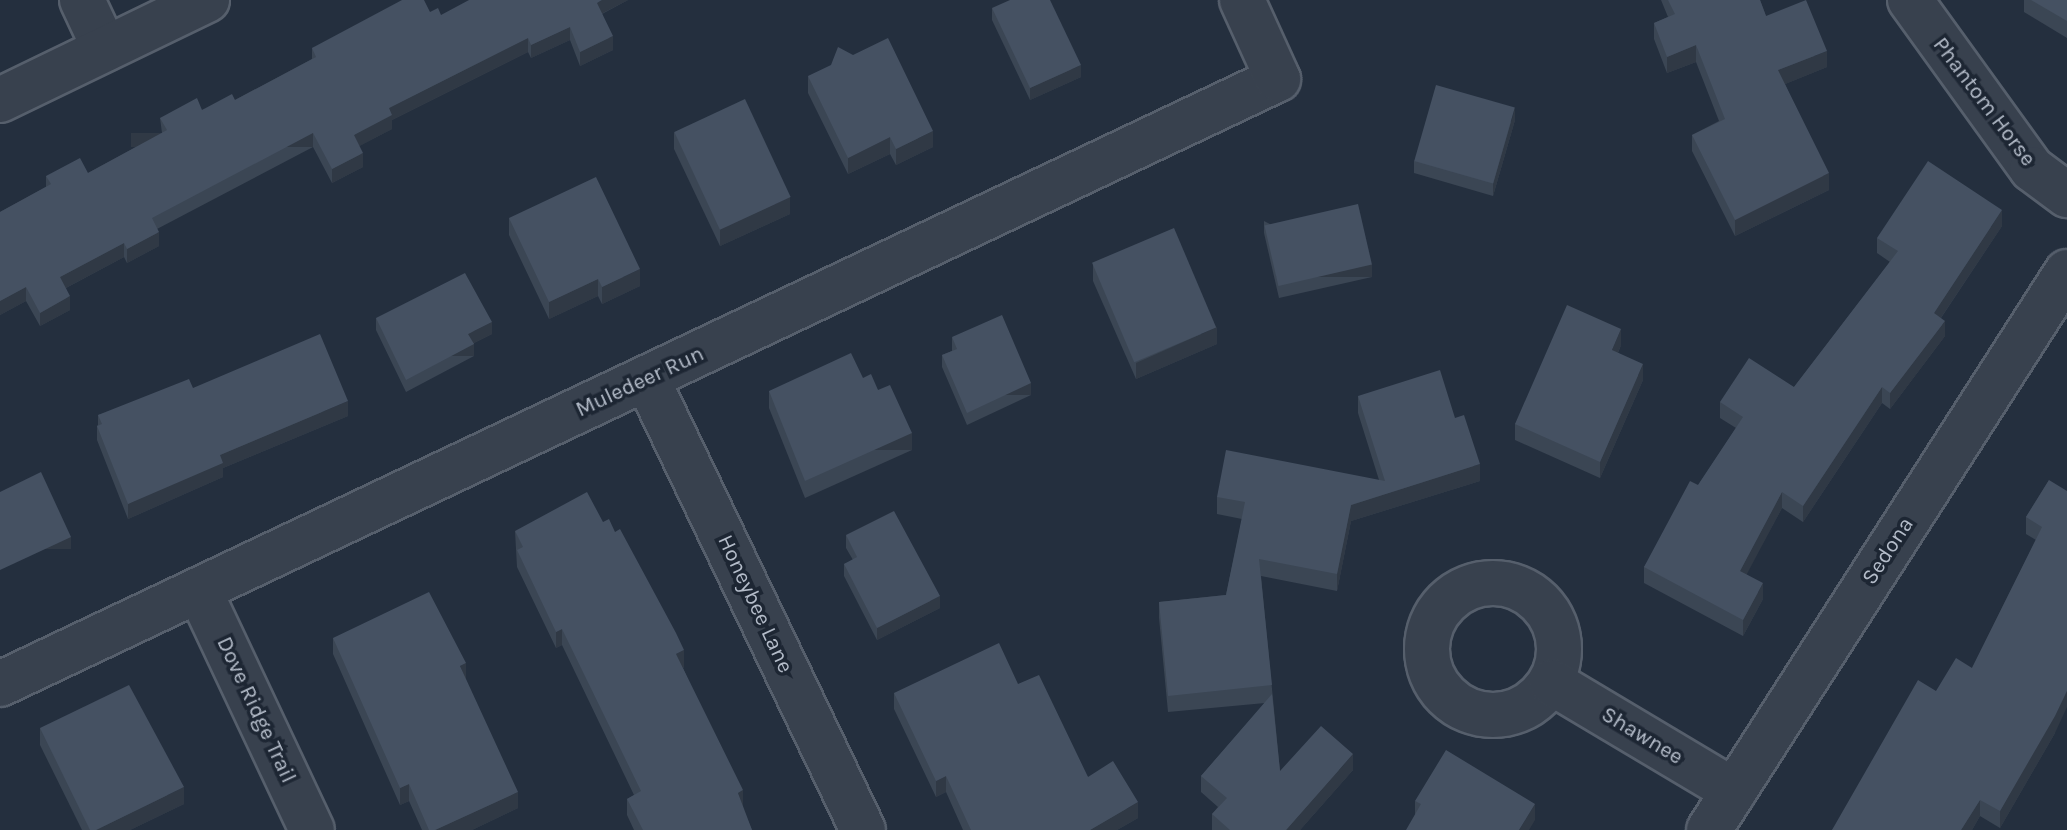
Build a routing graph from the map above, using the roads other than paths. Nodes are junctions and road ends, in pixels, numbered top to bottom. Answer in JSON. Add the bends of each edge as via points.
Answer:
{"nodes":[{"id":1,"x":82,"y":0,"type":"edge"},
{"id":2,"x":207,"y":0,"type":"edge"},
{"id":3,"x":1242,"y":0,"type":"edge"},
{"id":4,"x":1910,"y":0,"type":"edge"},
{"id":5,"x":105,"y":49,"type":"junction"},
{"id":6,"x":0,"y":100,"type":"edge"},
{"id":7,"x":2067,"y":195,"type":"edge"},
{"id":8,"x":2067,"y":272,"type":"edge"},
{"id":9,"x":647,"y":379,"type":"junction"},
{"id":10,"x":199,"y":590,"type":"junction"},
{"id":11,"x":1551,"y":682,"type":"dead end"},
{"id":12,"x":0,"y":684,"type":"edge"},
{"id":13,"x":1734,"y":791,"type":"junction"},
{"id":14,"x":312,"y":830,"type":"edge"},
{"id":15,"x":863,"y":830,"type":"edge"},
{"id":16,"x":1709,"y":830,"type":"edge"}],
"edges":[{"from":1,"to":5,"type":"street"},
{"from":2,"to":5,"type":"street"},
{"from":3,"to":9,"type":"street","name":"Muledeer Run","via":[[1278,79]]},
{"from":4,"to":7,"type":"street","name":"Phantom Horse","via":[[2032,169]]},
{"from":5,"to":6,"type":"street"},
{"from":8,"to":13,"type":"street","name":"Sedona"},
{"from":9,"to":10,"type":"street","name":"Muledeer Run"},
{"from":9,"to":15,"type":"street","name":"Honeybee Lane"},
{"from":10,"to":12,"type":"street","name":"Muledeer Run"},
{"from":10,"to":14,"type":"street","name":"Dove Ridge Trail"},
{"from":11,"to":13,"type":"street","name":"Shawnee"},
{"from":13,"to":16,"type":"street","name":"Sedona"}]}
